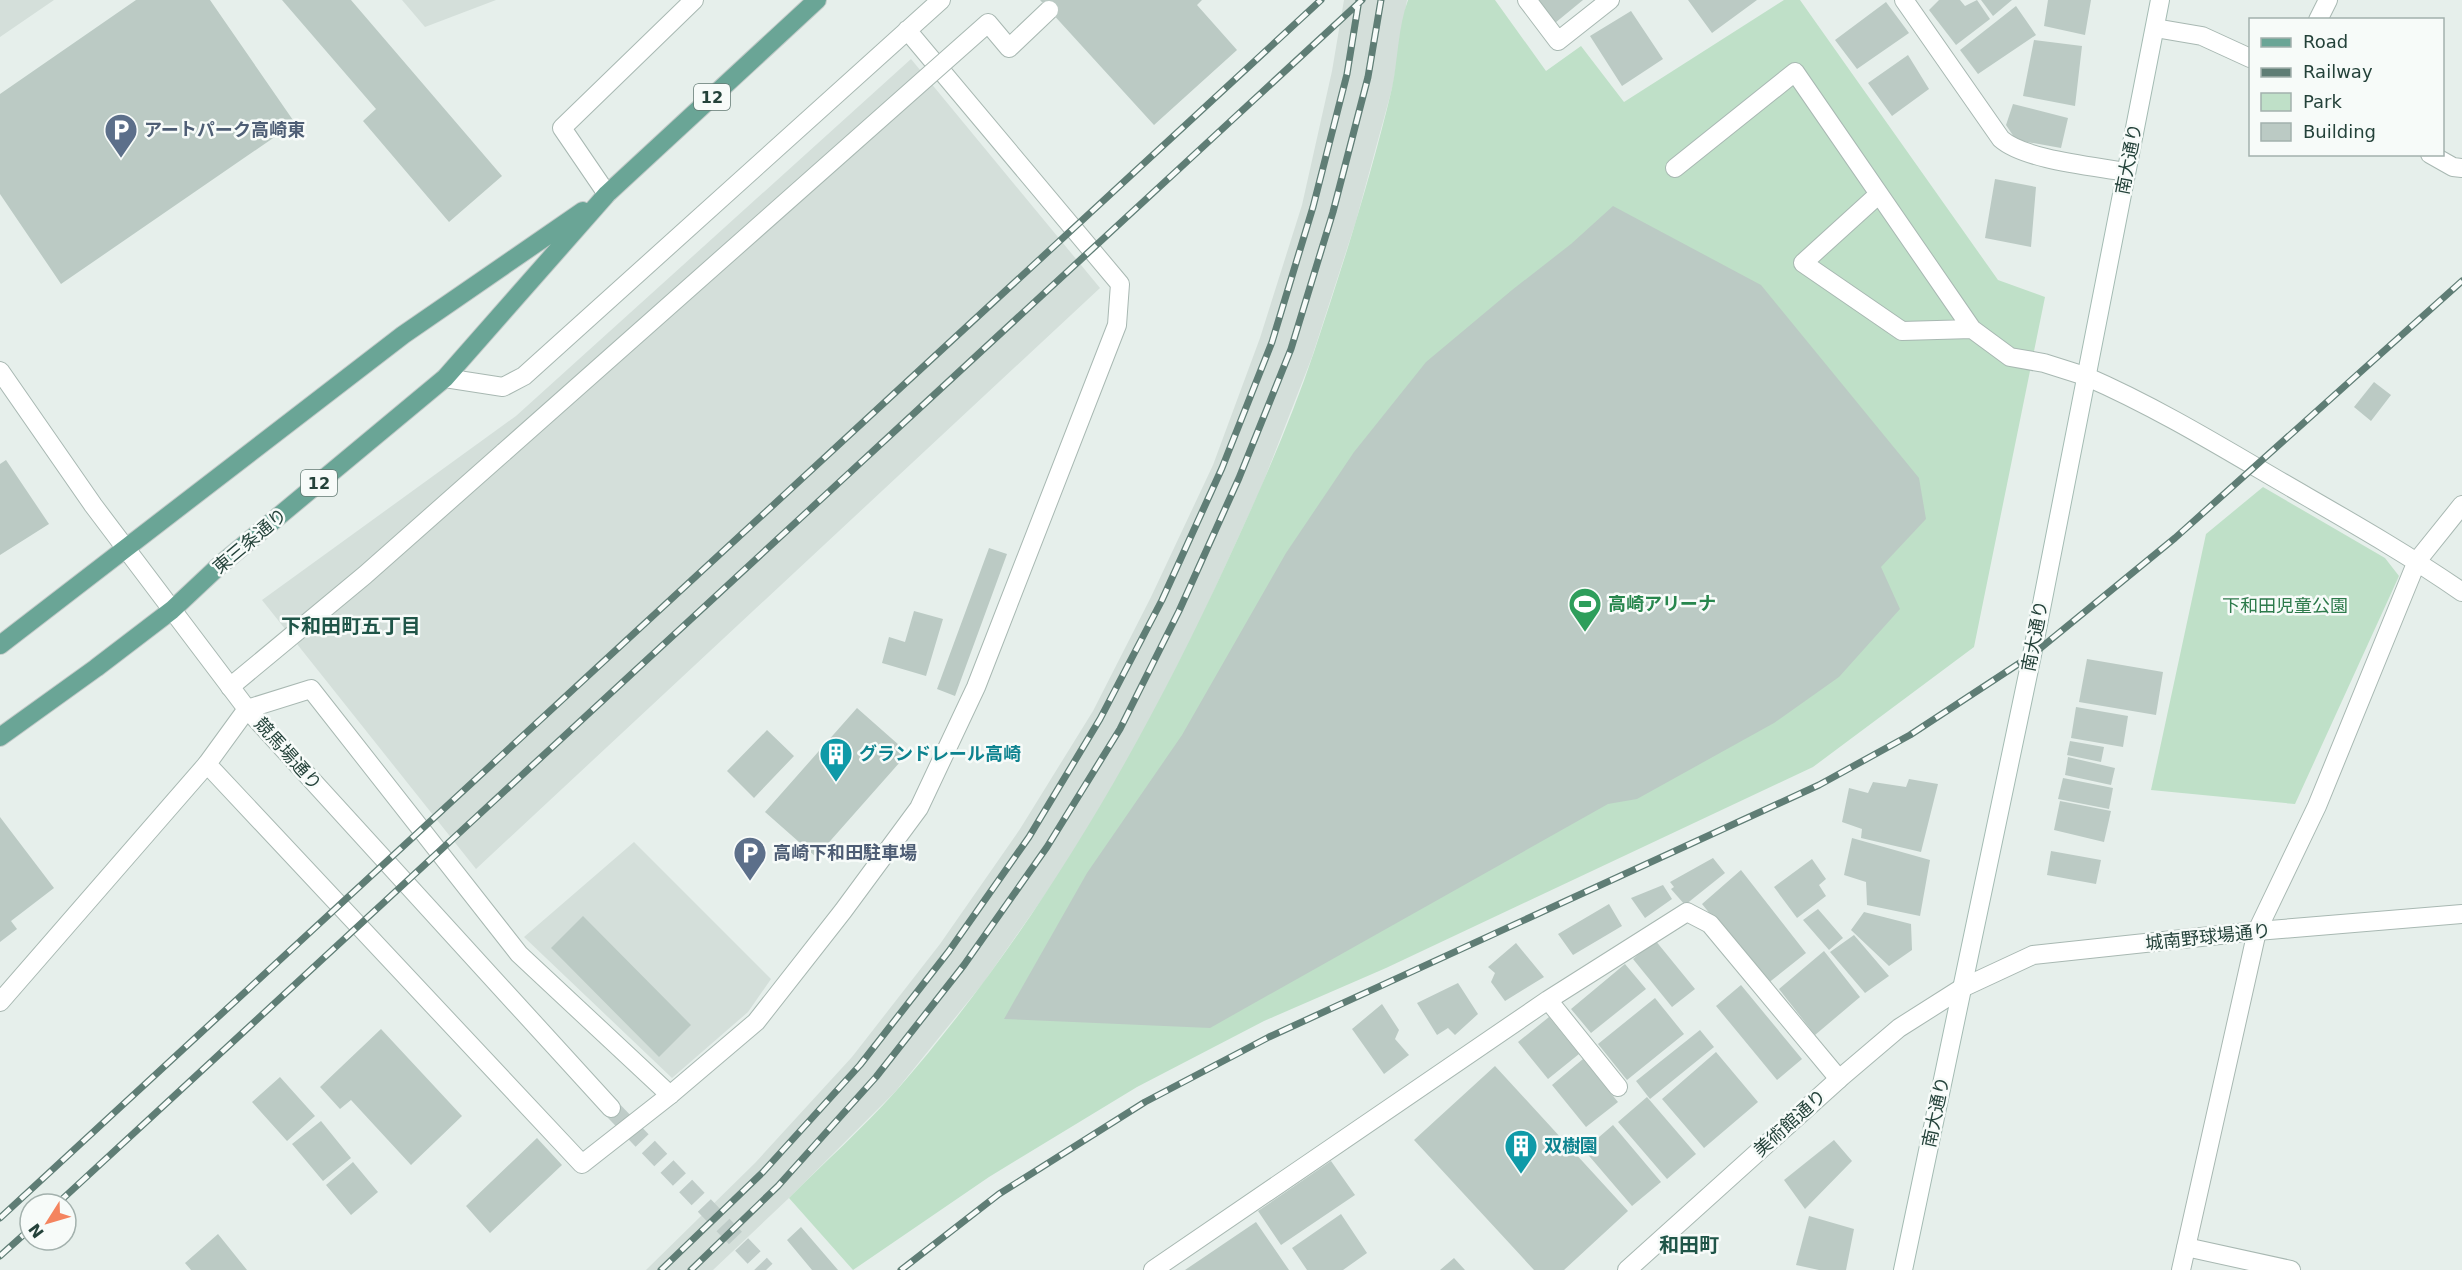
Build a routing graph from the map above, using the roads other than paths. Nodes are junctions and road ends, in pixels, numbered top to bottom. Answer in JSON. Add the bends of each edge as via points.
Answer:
{"nodes":[{"id":1,"x":693,"y":0,"type":"edge"},
{"id":2,"x":817,"y":0,"type":"edge"},
{"id":3,"x":941,"y":0,"type":"edge"},
{"id":4,"x":1527,"y":0,"type":"edge"},
{"id":5,"x":1610,"y":0,"type":"edge"},
{"id":6,"x":1904,"y":0,"type":"edge"},
{"id":7,"x":2160,"y":0,"type":"edge"},
{"id":8,"x":2328,"y":0,"type":"edge"},
{"id":9,"x":1049,"y":9,"type":"dead end"},
{"id":10,"x":2319,"y":18,"type":"edge"},
{"id":11,"x":2155,"y":28,"type":"junction"},
{"id":12,"x":907,"y":30,"type":"junction"},
{"id":13,"x":2249,"y":58,"type":"edge"},
{"id":14,"x":2434,"y":156,"type":"edge"},
{"id":15,"x":1675,"y":168,"type":"dead end"},
{"id":16,"x":2462,"y":168,"type":"edge"},
{"id":17,"x":2126,"y":172,"type":"junction"},
{"id":18,"x":606,"y":194,"type":"junction"},
{"id":19,"x":1879,"y":194,"type":"junction"},
{"id":20,"x":1972,"y":329,"type":"junction"},
{"id":21,"x":0,"y":371,"type":"edge"},
{"id":22,"x":2085,"y":376,"type":"junction"},
{"id":23,"x":445,"y":378,"type":"junction"},
{"id":24,"x":2462,"y":505,"type":"edge"},
{"id":25,"x":126,"y":550,"type":"junction"},
{"id":26,"x":2417,"y":561,"type":"junction"},
{"id":27,"x":2462,"y":592,"type":"edge"},
{"id":28,"x":172,"y":610,"type":"junction"},
{"id":29,"x":0,"y":645,"type":"edge"},
{"id":30,"x":230,"y":687,"type":"junction"},
{"id":31,"x":247,"y":709,"type":"junction"},
{"id":32,"x":0,"y":737,"type":"edge"},
{"id":33,"x":207,"y":764,"type":"junction"},
{"id":34,"x":2462,"y":914,"type":"edge"},
{"id":35,"x":2257,"y":931,"type":"junction"},
{"id":36,"x":1962,"y":988,"type":"junction"},
{"id":37,"x":1548,"y":1000,"type":"junction"},
{"id":38,"x":0,"y":1002,"type":"edge"},
{"id":39,"x":1839,"y":1079,"type":"junction"},
{"id":40,"x":1618,"y":1087,"type":"dead end"},
{"id":41,"x":670,"y":1095,"type":"junction"},
{"id":42,"x":611,"y":1108,"type":"tunnel mouth"},
{"id":43,"x":2187,"y":1247,"type":"junction"},
{"id":44,"x":1157,"y":1269,"type":"edge"},
{"id":45,"x":1627,"y":1270,"type":"edge"},
{"id":46,"x":1903,"y":1270,"type":"edge"},
{"id":47,"x":2181,"y":1270,"type":"edge"},
{"id":48,"x":2292,"y":1270,"type":"edge"}],
"edges":[{"from":1,"to":18,"type":"street","via":[[562,128]]},
{"from":2,"to":18,"type":"main road","name":"東三条通り","number":"12"},
{"from":3,"to":12,"type":"street"},
{"from":4,"to":5,"type":"street","via":[[1558,41]]},
{"from":6,"to":17,"type":"street","via":[[2009,146]]},
{"from":7,"to":11,"type":"street","name":"南大通り"},
{"from":8,"to":10,"type":"street"},
{"from":9,"to":30,"type":"street","bridge":true,"via":[[1008,48],[988,23],[365,575]]},
{"from":11,"to":13,"type":"street","via":[[2202,36]]},
{"from":11,"to":17,"type":"street","name":"南大通り"},
{"from":12,"to":23,"type":"street","via":[[524,376],[503,387]]},
{"from":12,"to":41,"type":"street","via":[[1120,284],[1118,325],[976,687],[919,808],[756,1022]]},
{"from":14,"to":16,"type":"street"},
{"from":15,"to":19,"type":"street","via":[[1795,72]]},
{"from":17,"to":22,"type":"street","name":"南大通り"},
{"from":18,"to":23,"type":"main road","name":"東三条通り","number":"12"},
{"from":18,"to":25,"type":"main road","name":"東三条通り","number":"12","via":[[403,334]]},
{"from":19,"to":20,"type":"street"},
{"from":19,"to":20,"type":"street","via":[[1803,263],[1902,331]]},
{"from":20,"to":22,"type":"street","via":[[2010,357]]},
{"from":21,"to":25,"type":"street","name":"競馬場通り"},
{"from":22,"to":26,"type":"street","via":[[2138,400]]},
{"from":22,"to":36,"type":"street","name":"南大通り","via":[[2032,655]]},
{"from":23,"to":28,"type":"main road","name":"東三条通り","number":"12","via":[[220,565]]},
{"from":24,"to":26,"type":"street"},
{"from":25,"to":28,"type":"street","name":"競馬場通り"},
{"from":25,"to":29,"type":"main road","name":"東三条通り","number":"12"},
{"from":26,"to":27,"type":"street"},
{"from":26,"to":35,"type":"street","via":[[2317,806]]},
{"from":28,"to":30,"type":"street","name":"競馬場通り"},
{"from":28,"to":32,"type":"main road","name":"東三条通り","number":"12"},
{"from":30,"to":31,"type":"street","name":"競馬場通り"},
{"from":31,"to":33,"type":"street"},
{"from":31,"to":41,"type":"street","via":[[311,689],[519,954]]},
{"from":31,"to":42,"type":"street","name":"競馬場通り"},
{"from":33,"to":38,"type":"street"},
{"from":33,"to":41,"type":"street","via":[[582,1164]]},
{"from":34,"to":35,"type":"street","name":"城南野球場通り"},
{"from":35,"to":36,"type":"street","name":"城南野球場通り","via":[[2033,955]]},
{"from":35,"to":43,"type":"street"},
{"from":36,"to":39,"type":"street","name":"美術館通り","via":[[1899,1028]]},
{"from":36,"to":46,"type":"street","name":"南大通り"},
{"from":37,"to":39,"type":"street","via":[[1687,912],[1710,924]]},
{"from":37,"to":40,"type":"street"},
{"from":37,"to":44,"type":"street"},
{"from":39,"to":45,"type":"street","name":"美術館通り"},
{"from":43,"to":47,"type":"street"},
{"from":43,"to":48,"type":"street"}]}
